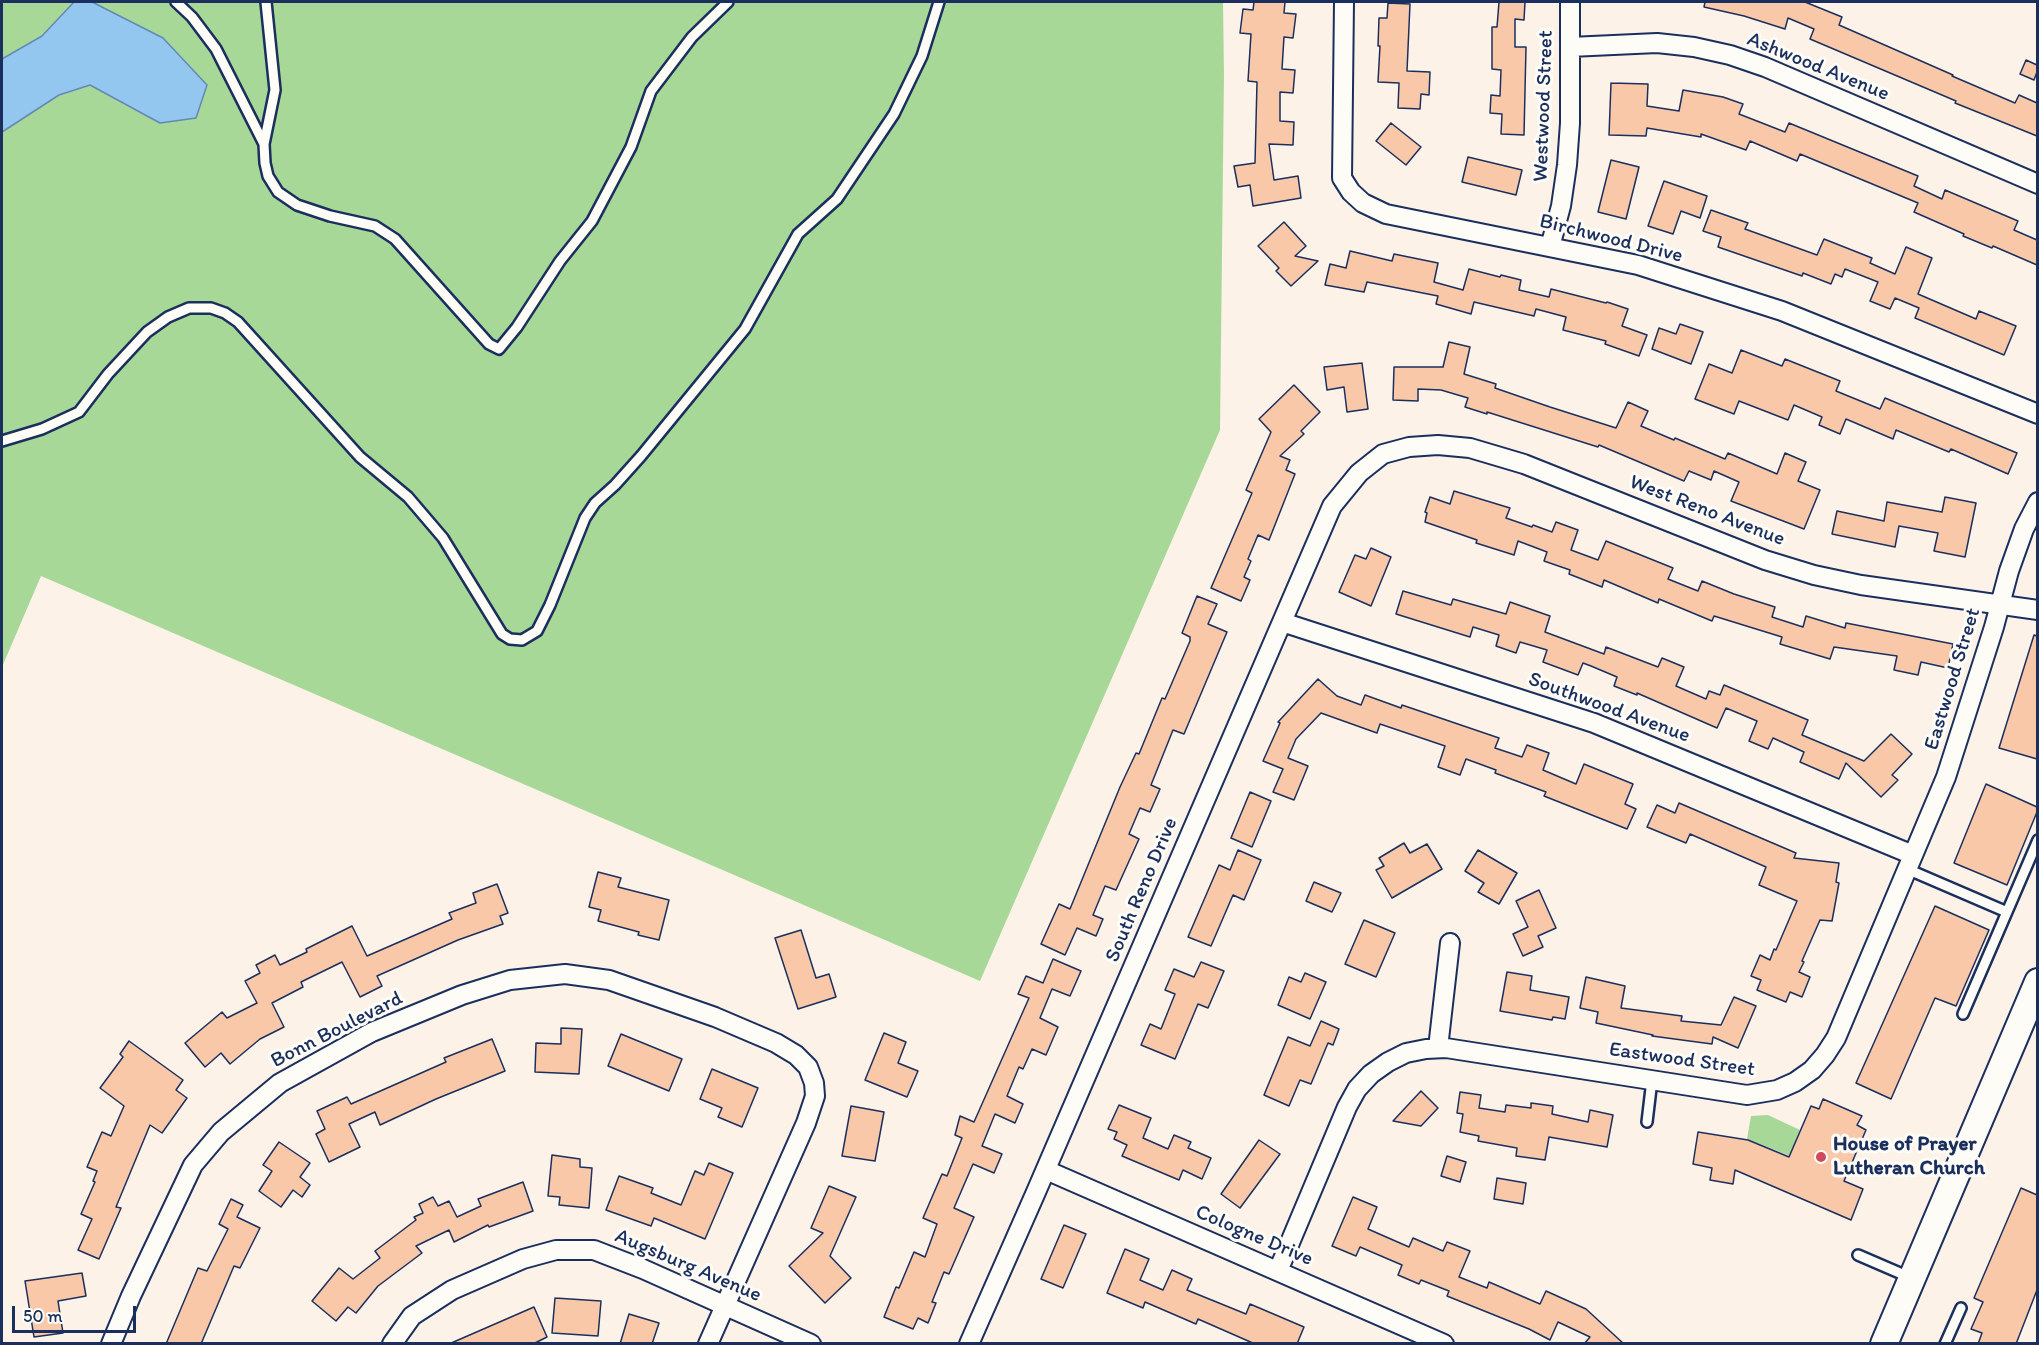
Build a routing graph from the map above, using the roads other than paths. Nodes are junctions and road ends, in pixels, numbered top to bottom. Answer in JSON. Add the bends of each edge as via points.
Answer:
{"nodes":[{"id":1,"x":176,"y":2,"type":"edge"},
{"id":2,"x":266,"y":2,"type":"edge"},
{"id":3,"x":728,"y":2,"type":"edge"},
{"id":4,"x":939,"y":2,"type":"edge"},
{"id":5,"x":1344,"y":2,"type":"edge"},
{"id":6,"x":1570,"y":2,"type":"edge"},
{"id":7,"x":1570,"y":47,"type":"junction"},
{"id":8,"x":264,"y":144,"type":"junction"},
{"id":9,"x":2037,"y":184,"type":"edge"},
{"id":10,"x":1550,"y":247,"type":"junction"},
{"id":11,"x":2037,"y":414,"type":"edge"},
{"id":12,"x":2,"y":441,"type":"edge"},
{"id":13,"x":1370,"y":464,"type":"joint"},
{"id":14,"x":2037,"y":502,"type":"edge"},
{"id":15,"x":1999,"y":605,"type":"junction"},
{"id":16,"x":2037,"y":610,"type":"edge"},
{"id":17,"x":1282,"y":622,"type":"junction"},
{"id":18,"x":2037,"y":840,"type":"edge"},
{"id":19,"x":1910,"y":862,"type":"junction"},
{"id":20,"x":2007,"y":912,"type":"junction"},
{"id":21,"x":1450,"y":943,"type":"dead end"},
{"id":22,"x":2037,"y":982,"type":"edge"},
{"id":23,"x":1963,"y":1014,"type":"dead end"},
{"id":24,"x":1438,"y":1048,"type":"junction"},
{"id":25,"x":1652,"y":1080,"type":"junction"},
{"id":26,"x":1647,"y":1122,"type":"dead end"},
{"id":27,"x":1046,"y":1170,"type":"junction"},
{"id":28,"x":1858,"y":1255,"type":"dead end"},
{"id":29,"x":1278,"y":1271,"type":"junction"},
{"id":30,"x":1911,"y":1278,"type":"junction"},
{"id":31,"x":725,"y":1306,"type":"junction"},
{"id":32,"x":1961,"y":1308,"type":"dead end"},
{"id":33,"x":1887,"y":1343,"type":"edge"},
{"id":34,"x":111,"y":1344,"type":"edge"},
{"id":35,"x":392,"y":1344,"type":"edge"},
{"id":36,"x":708,"y":1344,"type":"edge"},
{"id":37,"x":811,"y":1344,"type":"edge"},
{"id":38,"x":969,"y":1344,"type":"edge"},
{"id":39,"x":1444,"y":1344,"type":"edge"},
{"id":40,"x":1945,"y":1344,"type":"edge"}],
"edges":[{"from":1,"to":8,"type":"lane","via":[[216,49]]},
{"from":2,"to":8,"type":"lane","via":[[275,90]]},
{"from":3,"to":8,"type":"lane","via":[[692,37],[651,91],[631,147],[592,221],[499,349],[489,344],[395,239],[375,226],[297,205],[278,192],[268,176]]},
{"from":4,"to":12,"type":"lane","via":[[922,56],[894,114],[837,199],[798,234],[745,329],[641,456],[595,503],[537,631],[522,640],[502,634],[444,538],[408,497],[360,457],[238,322],[225,313],[211,308],[189,308],[168,317],[147,332],[79,412]]},
{"from":5,"to":10,"type":"street","name":"Birchwood Drive","via":[[1342,178],[1351,192],[1386,214]]},
{"from":6,"to":7,"type":"street","name":"Westwood Street"},
{"from":7,"to":9,"type":"street","name":"Ashwood Avenue","via":[[1657,44],[1730,55]]},
{"from":7,"to":10,"type":"street","name":"Westwood Street","via":[[1567,165]]},
{"from":10,"to":11,"type":"street","name":"Birchwood Drive","via":[[1638,265],[1782,311]]},
{"from":13,"to":15,"type":"street","name":"West Reno Avenue","via":[[1383,454],[1409,447],[1470,448],[1524,464],[1765,560],[1814,575]]},
{"from":13,"to":17,"type":"street","name":"South Reno Drive","via":[[1332,506]]},
{"from":14,"to":15,"type":"street","name":"Eastwood Street"},
{"from":15,"to":16,"type":"street","name":"West Reno Avenue"},
{"from":15,"to":19,"type":"street","name":"Eastwood Street","via":[[1946,777]]},
{"from":17,"to":19,"type":"street","name":"Southwood Avenue","via":[[1594,723]]},
{"from":17,"to":27,"type":"street","name":"South Reno Drive"},
{"from":18,"to":20,"type":"lane"},
{"from":19,"to":20,"type":"lane"},
{"from":19,"to":25,"type":"street","name":"Eastwood Street","via":[[1836,1038],[1812,1070],[1786,1086],[1748,1095]]},
{"from":20,"to":23,"type":"lane"},
{"from":21,"to":24,"type":"street"},
{"from":22,"to":30,"type":"street"},
{"from":24,"to":25,"type":"street","name":"Eastwood Street"},
{"from":24,"to":29,"type":"street","name":"Eastwood Street","via":[[1406,1053],[1388,1062],[1358,1089]]},
{"from":25,"to":26,"type":"lane"},
{"from":27,"to":29,"type":"street","name":"Cologne Drive"},
{"from":27,"to":38,"type":"street","name":"South Reno Drive"},
{"from":28,"to":30,"type":"lane"},
{"from":29,"to":39,"type":"street","name":"Cologne Drive"},
{"from":30,"to":33,"type":"street"},
{"from":31,"to":34,"type":"street","name":"Bonn Boulevard","via":[[806,1123],[815,1096],[808,1067],[776,1043],[716,1017],[609,980],[565,974],[510,980],[462,995],[372,1032],[280,1083],[221,1132],[193,1165]]},
{"from":31,"to":35,"type":"street","name":"Augsburg Avenue","via":[[594,1250],[556,1250],[523,1259],[452,1290],[412,1316]]},
{"from":31,"to":36,"type":"street","name":"Bonn Boulevard"},
{"from":31,"to":37,"type":"street","name":"Augsburg Avenue"},
{"from":32,"to":40,"type":"lane"}]}
